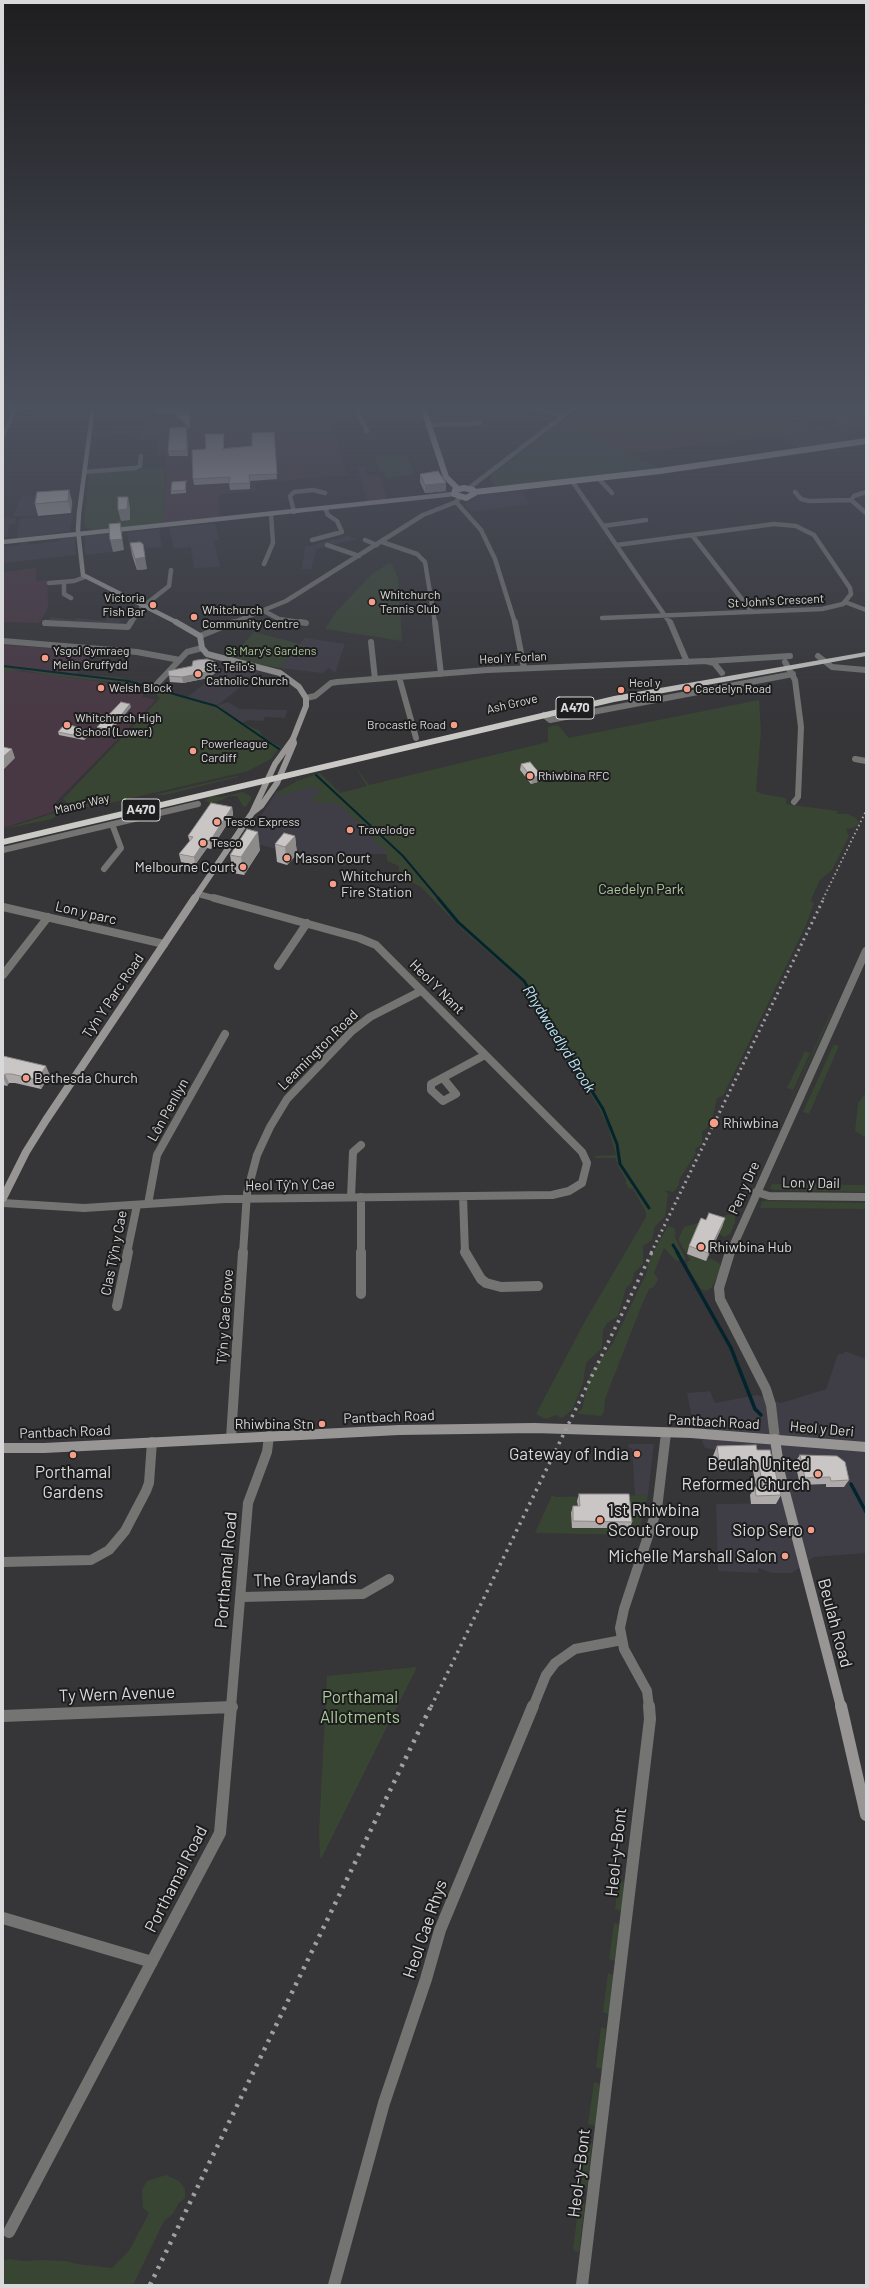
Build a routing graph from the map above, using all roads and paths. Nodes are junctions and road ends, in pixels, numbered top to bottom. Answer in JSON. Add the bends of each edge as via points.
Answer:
{"nodes":[{"id":1,"x":81,"y":514,"type":"edge"},
{"id":2,"x":271,"y":514,"type":"joint"},
{"id":3,"x":327,"y":514,"type":"edge"},
{"id":4,"x":426,"y":514,"type":"edge"},
{"id":5,"x":469,"y":514,"type":"edge"},
{"id":6,"x":595,"y":514,"type":"edge"},
{"id":7,"x":646,"y":520,"type":"dead end"},
{"id":8,"x":603,"y":526,"type":"junction"},
{"id":9,"x":79,"y":534,"type":"junction"},
{"id":10,"x":692,"y":535,"type":"junction"},
{"id":11,"x":312,"y":540,"type":"dead end"},
{"id":12,"x":365,"y":540,"type":"dead end"},
{"id":13,"x":3,"y":542,"type":"edge"},
{"id":14,"x":379,"y":543,"type":"junction"},
{"id":15,"x":327,"y":545,"type":"dead end"},
{"id":16,"x":617,"y":545,"type":"junction"},
{"id":17,"x":359,"y":556,"type":"junction"},
{"id":18,"x":264,"y":564,"type":"dead end"},
{"id":19,"x":171,"y":570,"type":"dead end"},
{"id":20,"x":85,"y":577,"type":"junction"},
{"id":21,"x":64,"y":582,"type":"junction"},
{"id":22,"x":49,"y":583,"type":"dead end"},
{"id":23,"x":71,"y":598,"type":"dead end"},
{"id":24,"x":845,"y":602,"type":"junction"},
{"id":25,"x":143,"y":606,"type":"junction"},
{"id":26,"x":866,"y":610,"type":"edge"},
{"id":27,"x":264,"y":611,"type":"junction"},
{"id":28,"x":752,"y":612,"type":"junction"},
{"id":29,"x":666,"y":615,"type":"junction"},
{"id":30,"x":602,"y":618,"type":"dead end"},
{"id":31,"x":46,"y":623,"type":"dead end"},
{"id":32,"x":306,"y":623,"type":"dead end"},
{"id":33,"x":200,"y":636,"type":"junction"},
{"id":34,"x":3,"y":641,"type":"edge"},
{"id":35,"x":371,"y":642,"type":"dead end"},
{"id":36,"x":202,"y":648,"type":"junction"},
{"id":37,"x":866,"y":648,"type":"edge"},
{"id":38,"x":866,"y":654,"type":"edge"},
{"id":39,"x":821,"y":659,"type":"junction"},
{"id":40,"x":180,"y":660,"type":"junction"},
{"id":41,"x":709,"y":661,"type":"junction"},
{"id":42,"x":687,"y":662,"type":"junction"},
{"id":43,"x":790,"y":665,"type":"junction"},
{"id":44,"x":524,"y":668,"type":"junction"},
{"id":45,"x":866,"y":670,"type":"edge"},
{"id":46,"x":722,"y":673,"type":"junction"},
{"id":47,"x":442,"y":674,"type":"junction"},
{"id":48,"x":399,"y":677,"type":"junction"},
{"id":49,"x":375,"y":679,"type":"junction"},
{"id":50,"x":154,"y":687,"type":"dead end"},
{"id":51,"x":306,"y":698,"type":"junction"},
{"id":52,"x":416,"y":738,"type":"junction"},
{"id":53,"x":293,"y":739,"type":"junction"},
{"id":54,"x":856,"y":758,"type":"dead end"},
{"id":55,"x":866,"y":761,"type":"edge"},
{"id":56,"x":276,"y":775,"type":"junction"},
{"id":57,"x":794,"y":802,"type":"dead end"},
{"id":58,"x":198,"y":804,"type":"dead end"},
{"id":59,"x":252,"y":813,"type":"junction"},
{"id":60,"x":112,"y":824,"type":"junction"},
{"id":61,"x":3,"y":835,"type":"edge"},
{"id":62,"x":3,"y":842,"type":"edge"},
{"id":63,"x":3,"y":850,"type":"edge"},
{"id":64,"x":104,"y":869,"type":"dead end"},
{"id":65,"x":198,"y":894,"type":"junction"},
{"id":66,"x":3,"y":907,"type":"edge"},
{"id":67,"x":48,"y":917,"type":"junction"},
{"id":68,"x":307,"y":923,"type":"junction"},
{"id":69,"x":164,"y":944,"type":"junction"},
{"id":70,"x":866,"y":950,"type":"edge"},
{"id":71,"x":278,"y":966,"type":"dead end"},
{"id":72,"x":3,"y":975,"type":"edge"},
{"id":73,"x":421,"y":991,"type":"junction"},
{"id":74,"x":225,"y":1034,"type":"dead end"},
{"id":75,"x":485,"y":1055,"type":"junction"},
{"id":76,"x":443,"y":1078,"type":"dead end"},
{"id":77,"x":361,"y":1145,"type":"dead end"},
{"id":78,"x":577,"y":1187,"type":"joint"},
{"id":79,"x":756,"y":1192,"type":"junction"},
{"id":80,"x":463,"y":1196,"type":"junction"},
{"id":81,"x":351,"y":1197,"type":"junction"},
{"id":82,"x":361,"y":1197,"type":"junction"},
{"id":83,"x":866,"y":1197,"type":"edge"},
{"id":84,"x":3,"y":1198,"type":"edge"},
{"id":85,"x":247,"y":1199,"type":"junction"},
{"id":86,"x":3,"y":1203,"type":"edge"},
{"id":87,"x":148,"y":1204,"type":"junction"},
{"id":88,"x":137,"y":1205,"type":"junction"},
{"id":89,"x":538,"y":1286,"type":"dead end"},
{"id":90,"x":361,"y":1294,"type":"dead end"},
{"id":91,"x":117,"y":1306,"type":"dead end"},
{"id":92,"x":666,"y":1433,"type":"junction"},
{"id":93,"x":269,"y":1436,"type":"junction"},
{"id":94,"x":231,"y":1438,"type":"junction"},
{"id":95,"x":775,"y":1439,"type":"junction"},
{"id":96,"x":152,"y":1442,"type":"junction"},
{"id":97,"x":866,"y":1447,"type":"edge"},
{"id":98,"x":3,"y":1448,"type":"edge"},
{"id":99,"x":3,"y":1562,"type":"edge"},
{"id":100,"x":389,"y":1579,"type":"dead end"},
{"id":101,"x":242,"y":1597,"type":"junction"},
{"id":102,"x":622,"y":1640,"type":"junction"},
{"id":103,"x":232,"y":1707,"type":"junction"},
{"id":104,"x":3,"y":1716,"type":"edge"},
{"id":105,"x":866,"y":1815,"type":"edge"},
{"id":106,"x":3,"y":1918,"type":"edge"},
{"id":107,"x":152,"y":1962,"type":"junction"},
{"id":108,"x":9,"y":2232,"type":"dead end"},
{"id":109,"x":334,"y":2285,"type":"edge"},
{"id":110,"x":582,"y":2285,"type":"edge"}],
"edges":[{"from":1,"to":9,"type":"street"},
{"from":2,"to":9,"type":"street"},
{"from":2,"to":18,"type":"street","via":[[274,543]]},
{"from":3,"to":11,"type":"street","via":[[337,521],[342,532]]},
{"from":4,"to":14,"type":"street"},
{"from":5,"to":44,"type":"street","via":[[481,530],[495,559],[513,613]]},
{"from":6,"to":8,"type":"street"},
{"from":7,"to":8,"type":"street"},
{"from":8,"to":16,"type":"street"},
{"from":9,"to":13,"type":"street"},
{"from":9,"to":20,"type":"street","via":[[82,572]]},
{"from":10,"to":16,"type":"street"},
{"from":10,"to":24,"type":"street","via":[[774,524],[802,528],[814,535],[850,588],[850,597]]},
{"from":10,"to":28,"type":"street"},
{"from":12,"to":14,"type":"street"},
{"from":14,"to":17,"type":"street"},
{"from":14,"to":47,"type":"street","via":[[417,554],[425,562]]},
{"from":15,"to":17,"type":"street"},
{"from":16,"to":29,"type":"street"},
{"from":17,"to":27,"type":"street","via":[[296,596]]},
{"from":19,"to":25,"type":"street","via":[[169,586]]},
{"from":20,"to":21,"type":"street"},
{"from":20,"to":25,"type":"street"},
{"from":21,"to":22,"type":"street"},
{"from":21,"to":23,"type":"street","via":[[64,594]]},
{"from":24,"to":26,"type":"street"},
{"from":24,"to":28,"type":"street","name":"St John's Crescent","via":[[822,609]]},
{"from":25,"to":31,"type":"street","via":[[128,627]]},
{"from":25,"to":33,"type":"street"},
{"from":27,"to":32,"type":"street","via":[[279,619]]},
{"from":27,"to":33,"type":"street"},
{"from":28,"to":29,"type":"street","name":"St John's Crescent"},
{"from":29,"to":30,"type":"street","name":"St John's Crescent"},
{"from":29,"to":42,"type":"street"},
{"from":33,"to":36,"type":"street"},
{"from":34,"to":40,"type":"street","via":[[141,652]]},
{"from":35,"to":49,"type":"street"},
{"from":36,"to":40,"type":"street","via":[[190,651]]},
{"from":36,"to":51,"type":"street","via":[[216,658],[280,673],[299,687]]},
{"from":37,"to":39,"type":"highway","number":"A470"},
{"from":38,"to":39,"type":"highway","number":"A470"},
{"from":39,"to":43,"type":"highway","name":"Ash Grove","number":"A470"},
{"from":39,"to":45,"type":"street","via":[[836,668]]},
{"from":40,"to":50,"type":"street"},
{"from":41,"to":42,"type":"street","name":"Heol Y Forlan"},
{"from":41,"to":43,"type":"street","name":"Heol Y Forlan"},
{"from":41,"to":46,"type":"street"},
{"from":42,"to":44,"type":"street","name":"Heol Y Forlan"},
{"from":43,"to":46,"type":"highway","name":"Ash Grove","number":"A470"},
{"from":43,"to":56,"type":"highway","name":"Ash Grove","number":"A470","via":[[634,695]]},
{"from":43,"to":57,"type":"street","via":[[798,698],[802,735],[798,797]]},
{"from":44,"to":47,"type":"street","name":"Heol Y Forlan"},
{"from":46,"to":52,"type":"highway","name":"Ash Grove","number":"A470","via":[[583,700]]},
{"from":47,"to":48,"type":"street","name":"Heol Y Forlan"},
{"from":48,"to":49,"type":"street","name":"Heol Y Forlan"},
{"from":48,"to":52,"type":"street"},
{"from":49,"to":51,"type":"street","name":"Heol Y Forlan","via":[[333,682],[315,696]]},
{"from":51,"to":53,"type":"street","via":[[306,706]]},
{"from":52,"to":56,"type":"highway","name":"Ash Grove","number":"A470"},
{"from":53,"to":56,"type":"street","via":[[289,742]]},
{"from":53,"to":56,"type":"street","via":[[294,743]]},
{"from":54,"to":55,"type":"street"},
{"from":56,"to":59,"type":"street","name":"Ty'n Y Parc Road","via":[[254,805]]},
{"from":56,"to":59,"type":"street","name":"Ty'n Y Parc Road","via":[[261,806]]},
{"from":56,"to":61,"type":"highway","name":"Manor Way","number":"A470"},
{"from":56,"to":62,"type":"highway","name":"Manor Way","number":"A470"},
{"from":58,"to":60,"type":"street","name":"Manor Way"},
{"from":59,"to":65,"type":"street","name":"Ty'n Y Parc Road"},
{"from":60,"to":63,"type":"street","name":"Manor Way"},
{"from":60,"to":64,"type":"street","via":[[122,848]]},
{"from":65,"to":68,"type":"street","name":"Heol Y Nant"},
{"from":65,"to":69,"type":"street","name":"Ty'n Y Parc Road"},
{"from":66,"to":67,"type":"street","name":"Lon y parc"},
{"from":67,"to":69,"type":"street","name":"Lon y parc"},
{"from":67,"to":72,"type":"street"},
{"from":68,"to":71,"type":"street"},
{"from":68,"to":73,"type":"street","name":"Heol Y Nant","via":[[371,942]]},
{"from":69,"to":84,"type":"street","name":"Ty'n Y Parc Road","via":[[40,1129]]},
{"from":70,"to":79,"type":"street","name":"Pen y Dre"},
{"from":73,"to":75,"type":"street","name":"Heol Y Nant"},
{"from":73,"to":85,"type":"street","name":"Leamington Road","via":[[360,1024],[296,1088],[278,1112],[263,1141],[248,1181]]},
{"from":74,"to":87,"type":"street","name":"Lôn Penllyn","via":[[157,1155]]},
{"from":75,"to":76,"type":"street"},
{"from":75,"to":78,"type":"street","name":"Heol Y Nant","via":[[585,1157],[585,1177]]},
{"from":77,"to":81,"type":"street","via":[[353,1152]]},
{"from":78,"to":80,"type":"street","name":"Heol Tŷ'n Y Cae","via":[[552,1195]]},
{"from":79,"to":83,"type":"street","name":"Lon y Dail","via":[[769,1196]]},
{"from":79,"to":95,"type":"street","name":"Pen y Dre","via":[[725,1264],[718,1294],[766,1389]]},
{"from":80,"to":82,"type":"street","name":"Heol Tŷ'n Y Cae"},
{"from":80,"to":89,"type":"street","via":[[465,1252],[481,1279],[501,1287]]},
{"from":81,"to":82,"type":"street","name":"Heol Tŷ'n Y Cae"},
{"from":81,"to":85,"type":"street","name":"Heol Tŷ'n Y Cae"},
{"from":82,"to":90,"type":"street"},
{"from":85,"to":87,"type":"street","name":"Heol Tŷ'n Y Cae"},
{"from":85,"to":94,"type":"street","name":"Tŷ'n y Cae Grove"},
{"from":86,"to":88,"type":"street","name":"Heol Tŷ'n Y Cae","via":[[84,1208]]},
{"from":87,"to":88,"type":"street","name":"Heol Tŷ'n Y Cae"},
{"from":88,"to":91,"type":"street","name":"Clas Tŷ'n y Cae"},
{"from":92,"to":93,"type":"street","name":"Pantbach Road","via":[[534,1428],[399,1430]]},
{"from":92,"to":95,"type":"street","name":"Pantbach Road"},
{"from":92,"to":102,"type":"street","name":"Heol-y-Bont","via":[[657,1509],[624,1609],[620,1628]]},
{"from":93,"to":94,"type":"street","name":"Pantbach Road"},
{"from":93,"to":101,"type":"street","name":"Porthamal Road","via":[[267,1452],[248,1503]]},
{"from":94,"to":96,"type":"street","name":"Pantbach Road"},
{"from":95,"to":97,"type":"street","name":"Heol y Deri"},
{"from":95,"to":105,"type":"street","name":"Beulah Road","via":[[780,1472],[852,1750]]},
{"from":96,"to":98,"type":"street","name":"Pantbach Road"},
{"from":96,"to":99,"type":"street","via":[[149,1483],[146,1491],[125,1531],[109,1550],[96,1558],[79,1561]]},
{"from":100,"to":101,"type":"street","name":"The Graylands","via":[[363,1594]]},
{"from":101,"to":103,"type":"street","name":"Porthamal Road"},
{"from":102,"to":109,"type":"street","name":"Heol Cae Rhys","via":[[575,1649],[555,1663],[546,1675],[440,1930],[384,2103]]},
{"from":102,"to":110,"type":"street","name":"Heol-y-Bont","via":[[647,1691],[650,1719]]},
{"from":103,"to":104,"type":"street","name":"Ty Wern Avenue"},
{"from":103,"to":107,"type":"street","name":"Porthamal Road","via":[[220,1833]]},
{"from":106,"to":107,"type":"street"},
{"from":107,"to":108,"type":"street","name":"Porthamal Road"}]}
